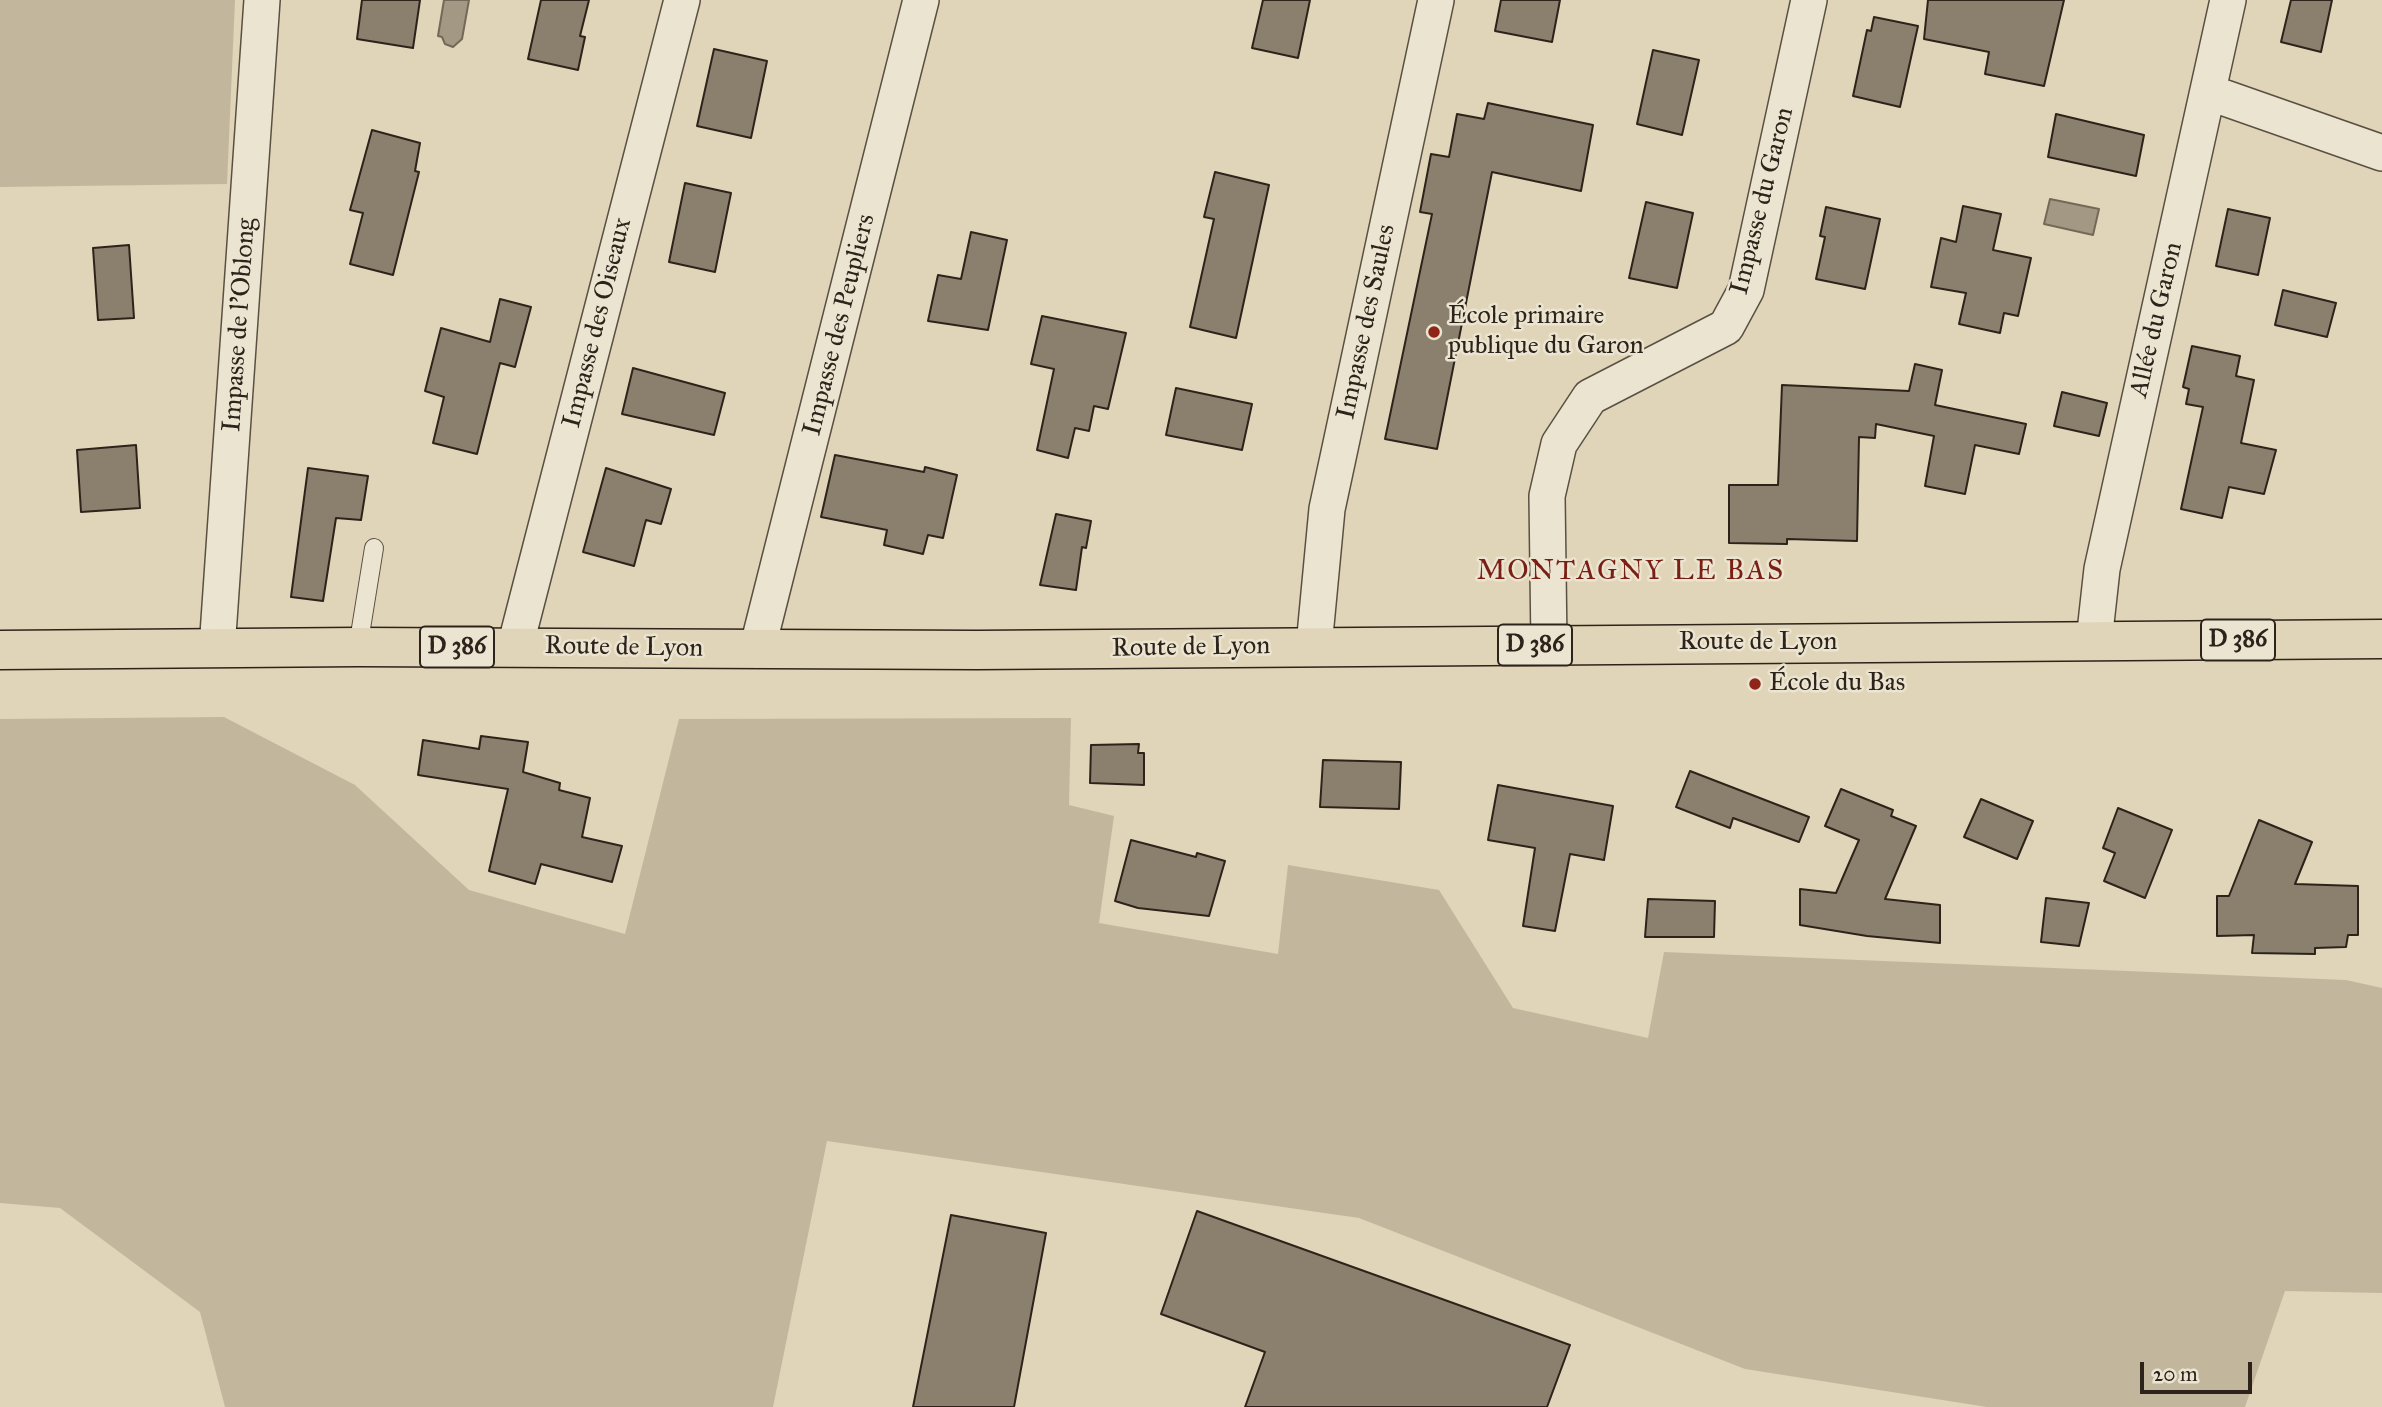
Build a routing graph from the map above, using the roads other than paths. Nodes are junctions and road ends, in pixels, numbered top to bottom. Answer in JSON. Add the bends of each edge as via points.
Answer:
{"nodes":[{"id":1,"x":262,"y":0,"type":"edge"},
{"id":2,"x":682,"y":0,"type":"edge"},
{"id":3,"x":921,"y":0,"type":"edge"},
{"id":4,"x":1436,"y":0,"type":"edge"},
{"id":5,"x":1809,"y":0,"type":"edge"},
{"id":6,"x":2228,"y":0,"type":"edge"},
{"id":7,"x":2208,"y":92,"type":"junction"},
{"id":8,"x":2382,"y":153,"type":"edge"},
{"id":9,"x":374,"y":548,"type":"dead end"},
{"id":10,"x":2382,"y":639,"type":"edge"},
{"id":11,"x":2094,"y":641,"type":"junction"},
{"id":12,"x":1549,"y":645,"type":"junction"},
{"id":13,"x":1314,"y":646,"type":"junction"},
{"id":14,"x":358,"y":647,"type":"junction"},
{"id":15,"x":515,"y":647,"type":"junction"},
{"id":16,"x":217,"y":649,"type":"junction"},
{"id":17,"x":0,"y":650,"type":"edge"},
{"id":18,"x":757,"y":650,"type":"junction"}],
"edges":[{"from":1,"to":16,"type":"street","name":"Impasse de l'Oblong"},
{"from":2,"to":15,"type":"street","name":"Impasse des Oiseaux"},
{"from":3,"to":18,"type":"street","name":"Impasse des Peupliers"},
{"from":4,"to":13,"type":"street","name":"Impasse des Saules","via":[[1327,509]]},
{"from":5,"to":12,"type":"street","name":"Impasse du Garon","via":[[1746,290],[1726,327],[1590,397],[1559,443],[1547,496]]},
{"from":6,"to":7,"type":"street","name":"Allée du Garon"},
{"from":7,"to":8,"type":"street"},
{"from":7,"to":11,"type":"street","name":"Allée du Garon","via":[[2102,569]]},
{"from":9,"to":14,"type":"lane"},
{"from":10,"to":11,"type":"main road","name":"Route de Lyon","number":"D 386"},
{"from":11,"to":12,"type":"main road","name":"Route de Lyon","number":"D 386"},
{"from":12,"to":13,"type":"main road","name":"Route de Lyon","number":"D 386"},
{"from":13,"to":18,"type":"main road","name":"Route de Lyon","number":"D 386"},
{"from":14,"to":15,"type":"main road","name":"Route de Lyon","number":"D 386"},
{"from":14,"to":16,"type":"main road","name":"Route de Lyon","number":"D 386"},
{"from":15,"to":18,"type":"main road","name":"Route de Lyon","number":"D 386"},
{"from":16,"to":17,"type":"main road","name":"Route de Lyon","number":"D 386"}]}
